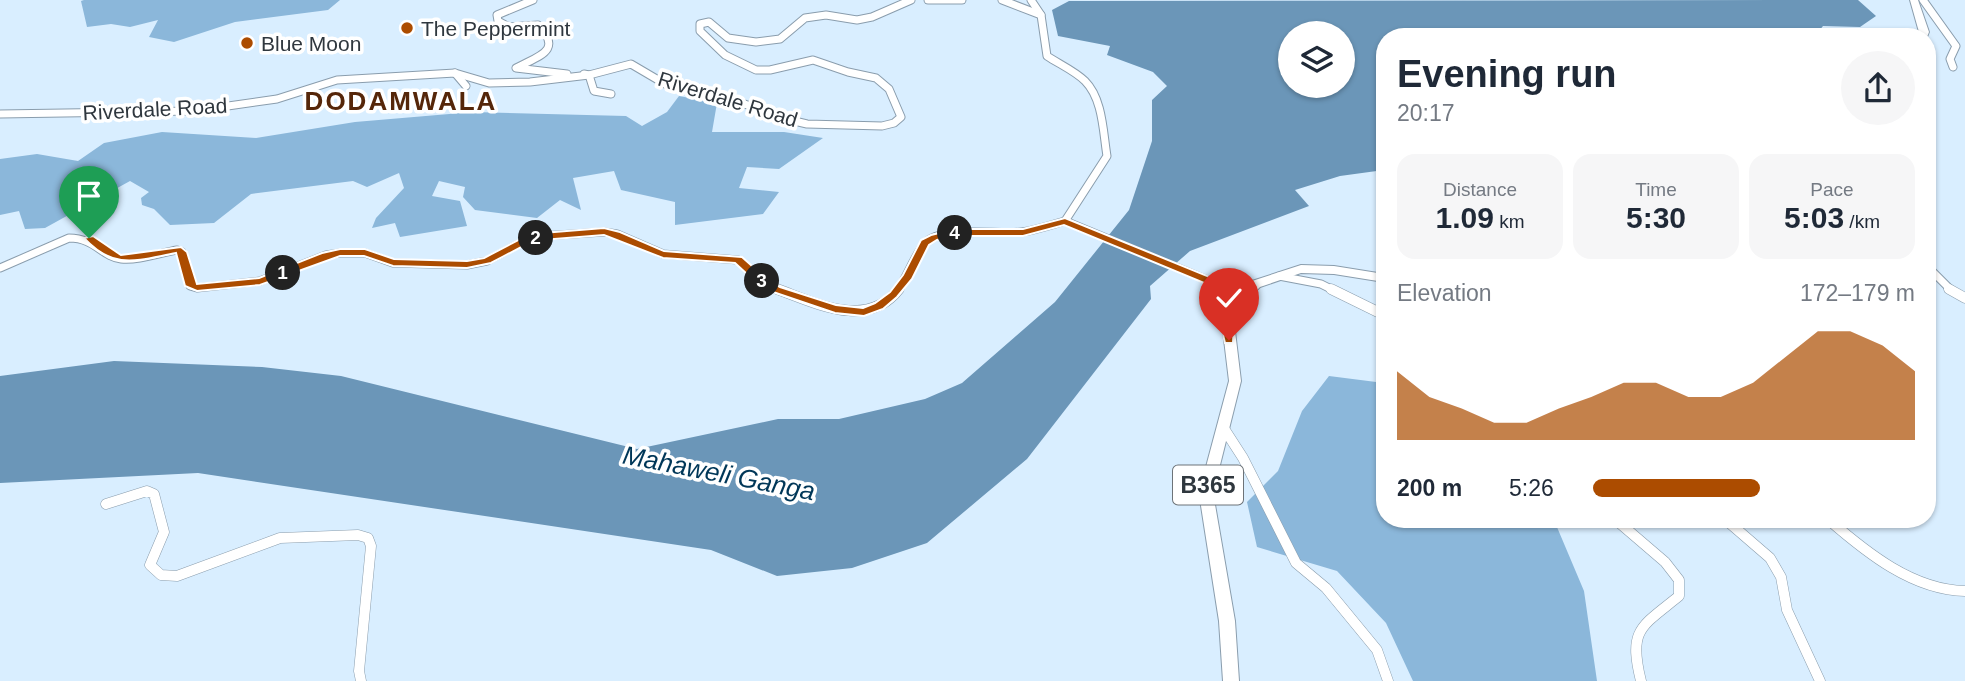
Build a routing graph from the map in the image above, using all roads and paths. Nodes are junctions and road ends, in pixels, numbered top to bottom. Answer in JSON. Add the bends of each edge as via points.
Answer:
{"nodes":[{"id":1,"x":533,"y":0,"type":"edge"},
{"id":2,"x":911,"y":0,"type":"edge"},
{"id":3,"x":929,"y":0,"type":"edge"},
{"id":4,"x":962,"y":0,"type":"edge"},
{"id":5,"x":1002,"y":0,"type":"edge"},
{"id":6,"x":1031,"y":0,"type":"edge"},
{"id":7,"x":1914,"y":0,"type":"edge"},
{"id":8,"x":1923,"y":0,"type":"edge"},
{"id":9,"x":1041,"y":15,"type":"junction"},
{"id":10,"x":1923,"y":28,"type":"edge"},
{"id":11,"x":1953,"y":67,"type":"dead end"},
{"id":12,"x":455,"y":73,"type":"junction"},
{"id":13,"x":589,"y":75,"type":"junction"},
{"id":14,"x":466,"y":86,"type":"dead end"},
{"id":15,"x":611,"y":94,"type":"dead end"},
{"id":16,"x":0,"y":114,"type":"edge"},
{"id":17,"x":1065,"y":221,"type":"junction"},
{"id":18,"x":1091,"y":232,"type":"joint"},
{"id":19,"x":0,"y":268,"type":"edge"},
{"id":20,"x":1276,"y":276,"type":"junction"},
{"id":21,"x":1936,"y":276,"type":"edge"},
{"id":22,"x":1376,"y":277,"type":"edge"},
{"id":23,"x":1245,"y":295,"type":"junction"},
{"id":24,"x":1965,"y":298,"type":"edge"},
{"id":25,"x":1376,"y":311,"type":"edge"},
{"id":26,"x":1222,"y":425,"type":"junction"},
{"id":27,"x":106,"y":504,"type":"dead end"},
{"id":28,"x":1625,"y":528,"type":"edge"},
{"id":29,"x":1736,"y":528,"type":"edge"},
{"id":30,"x":1838,"y":528,"type":"edge"},
{"id":31,"x":1965,"y":591,"type":"edge"},
{"id":32,"x":361,"y":681,"type":"edge"},
{"id":33,"x":1231,"y":681,"type":"edge"},
{"id":34,"x":1388,"y":681,"type":"edge"},
{"id":35,"x":1641,"y":681,"type":"edge"},
{"id":36,"x":1820,"y":681,"type":"edge"}],
"edges":[{"from":1,"to":13,"type":"street","via":[[497,15],[498,21],[509,27],[538,25],[548,35],[547,51],[516,68]]},
{"from":2,"to":13,"type":"street","name":"Riverdale Road","via":[[857,20],[826,15],[805,18],[780,39],[756,42],[736,41],[709,22],[700,24],[700,31],[718,51],[738,64],[772,71],[820,60],[846,72],[878,78],[898,103],[901,117],[882,126],[786,119],[728,98],[665,84],[631,64]]},
{"from":3,"to":4,"type":"street"},
{"from":5,"to":9,"type":"street"},
{"from":6,"to":9,"type":"street"},
{"from":7,"to":10,"type":"main road"},
{"from":8,"to":11,"type":"street","via":[[1956,46],[1950,59]]},
{"from":9,"to":17,"type":"street","via":[[1047,56],[1093,91],[1107,156]]},
{"from":12,"to":13,"type":"street","name":"Riverdale Road","via":[[489,83]]},
{"from":12,"to":14,"type":"street"},
{"from":12,"to":16,"type":"street","name":"Riverdale Road","via":[[337,80],[277,99],[193,111]]},
{"from":13,"to":15,"type":"street","via":[[593,90]]},
{"from":17,"to":18,"type":"street"},
{"from":17,"to":19,"type":"street","via":[[1023,232],[934,237],[925,243],[894,295],[864,312],[835,309],[776,289],[738,260],[663,254],[604,232],[542,236],[467,265],[393,263],[365,253],[340,253],[260,281],[197,288],[190,286],[182,252],[121,259],[80,237]]},
{"from":18,"to":23,"type":"street"},
{"from":20,"to":22,"type":"main road","number":"B365","via":[[1301,269]]},
{"from":20,"to":23,"type":"main road","number":"B365","via":[[1256,284]]},
{"from":20,"to":25,"type":"street","via":[[1321,284]]},
{"from":21,"to":24,"type":"street"},
{"from":23,"to":26,"type":"main road","number":"B365","via":[[1228,323],[1235,381]]},
{"from":26,"to":33,"type":"main road","number":"B365","via":[[1206,493],[1227,621]]},
{"from":26,"to":34,"type":"street","via":[[1296,563],[1325,588],[1377,650]]},
{"from":27,"to":32,"type":"street","via":[[147,491],[154,495],[164,532],[150,565],[161,575],[196,571],[280,538],[368,538]]},
{"from":28,"to":35,"type":"street","via":[[1679,580],[1679,596],[1633,639]]},
{"from":29,"to":36,"type":"street","via":[[1756,544],[1781,577],[1787,610]]},
{"from":30,"to":31,"type":"street","via":[[1887,565],[1947,591]]}]}
